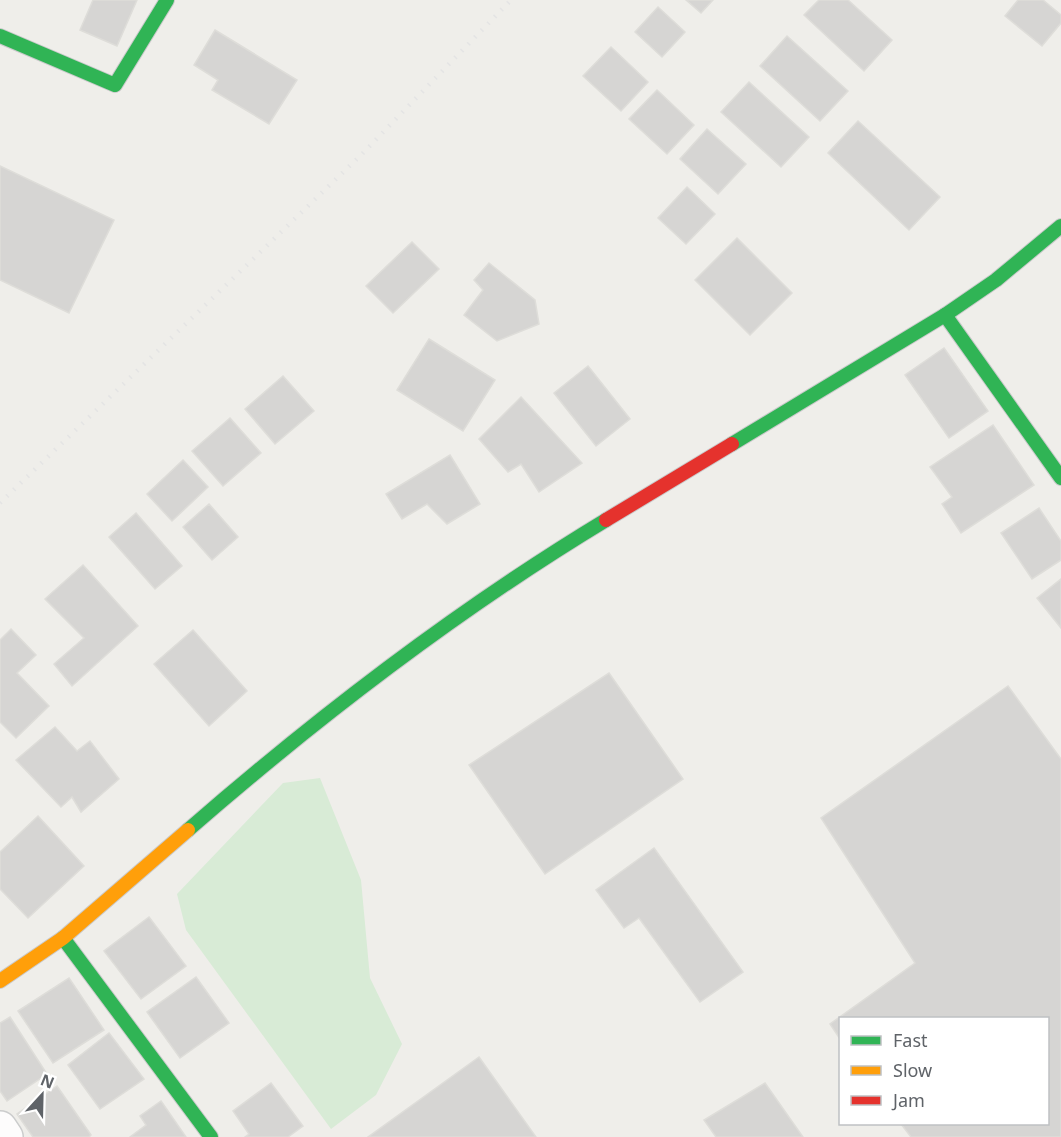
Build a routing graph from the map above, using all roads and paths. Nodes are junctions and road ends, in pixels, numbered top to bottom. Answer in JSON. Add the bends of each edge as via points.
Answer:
{"nodes":[{"id":1,"x":167,"y":0,"type":"edge"},
{"id":2,"x":0,"y":36,"type":"edge"},
{"id":3,"x":1061,"y":226,"type":"edge"},
{"id":4,"x":945,"y":315,"type":"junction"},
{"id":5,"x":1061,"y":478,"type":"edge"},
{"id":6,"x":63,"y":938,"type":"junction"},
{"id":7,"x":0,"y":981,"type":"edge"},
{"id":8,"x":0,"y":1128,"type":"edge"},
{"id":9,"x":6,"y":1137,"type":"edge"},
{"id":10,"x":211,"y":1137,"type":"edge"}],
"edges":[{"from":1,"to":2,"type":"street","via":[[115,85]]},
{"from":3,"to":4,"type":"street","via":[[996,280]]},
{"from":4,"to":5,"type":"street"},
{"from":4,"to":6,"type":"street","via":[[566,544],[400,657],[287,744]]},
{"from":6,"to":7,"type":"street"},
{"from":6,"to":10,"type":"street"},
{"from":8,"to":9,"type":"street"}]}
